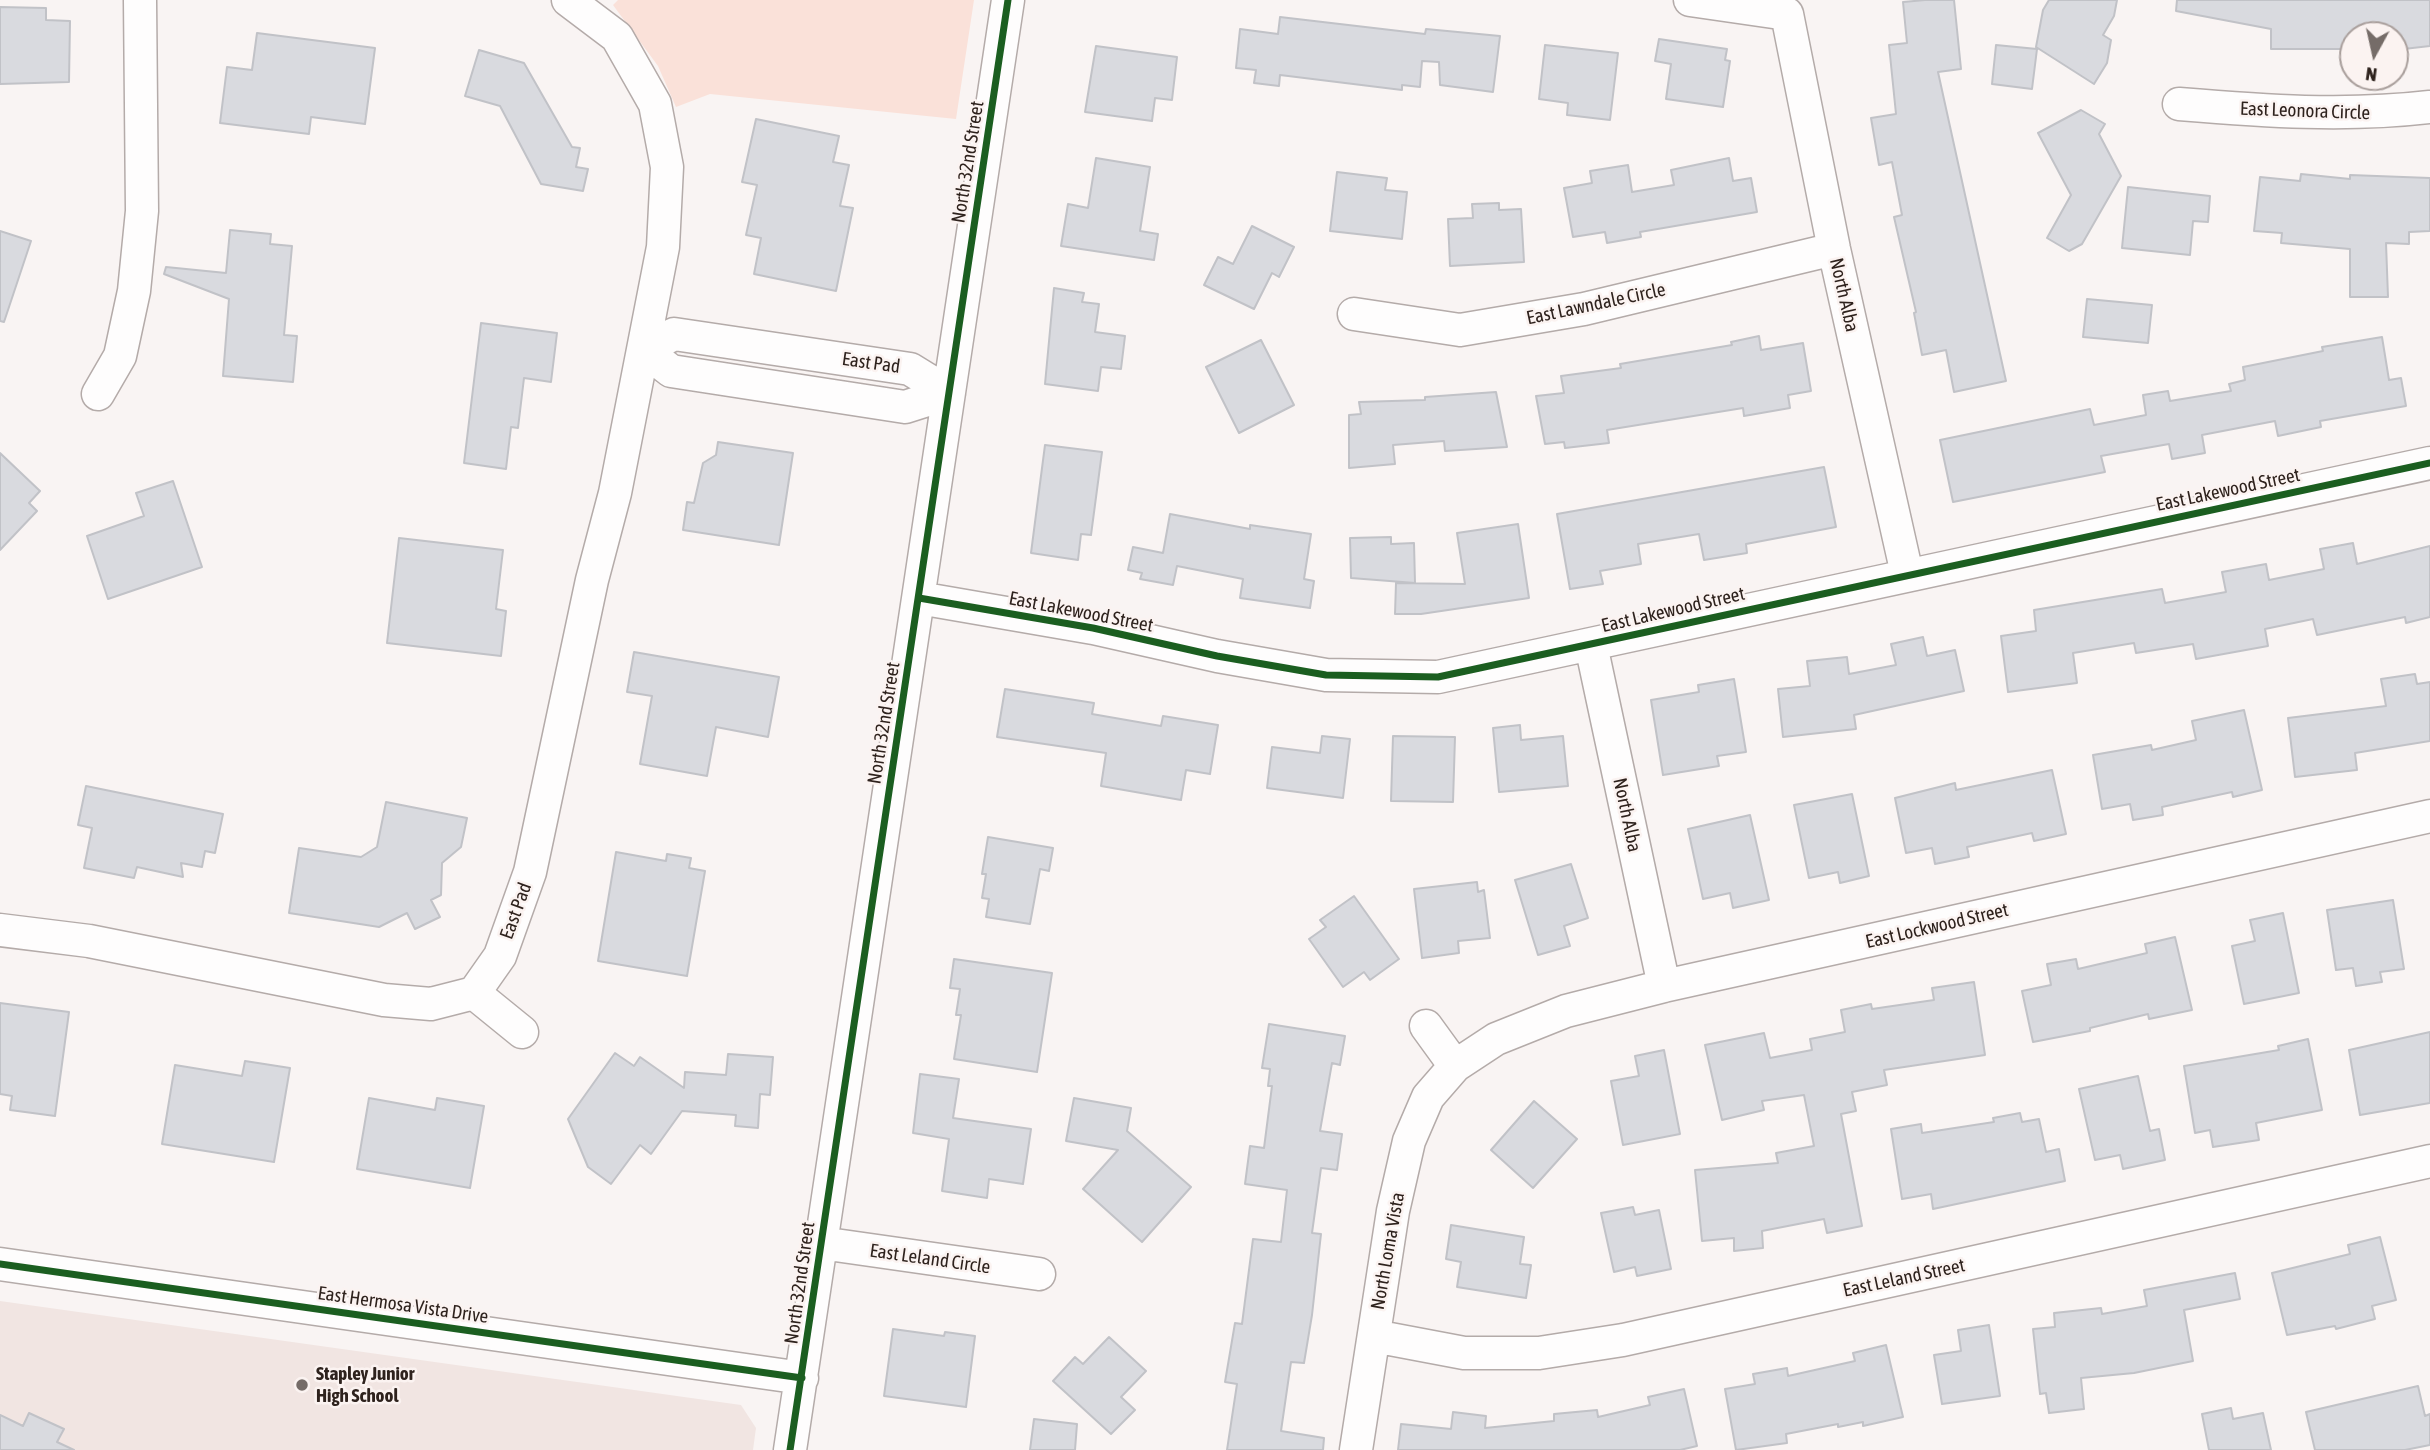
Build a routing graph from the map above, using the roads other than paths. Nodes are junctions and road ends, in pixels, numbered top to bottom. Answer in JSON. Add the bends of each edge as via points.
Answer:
{"nodes":[{"id":1,"x":140,"y":0,"type":"edge"},
{"id":2,"x":568,"y":0,"type":"edge"},
{"id":3,"x":1008,"y":0,"type":"edge"},
{"id":4,"x":1690,"y":0,"type":"edge"},
{"id":5,"x":2179,"y":104,"type":"dead end"},
{"id":6,"x":2430,"y":107,"type":"edge"},
{"id":7,"x":1834,"y":249,"type":"junction"},
{"id":8,"x":1354,"y":314,"type":"dead end"},
{"id":9,"x":644,"y":350,"type":"junction"},
{"id":10,"x":949,"y":393,"type":"junction"},
{"id":11,"x":98,"y":394,"type":"dead end"},
{"id":12,"x":2430,"y":463,"type":"edge"},
{"id":13,"x":1907,"y":574,"type":"junction"},
{"id":14,"x":919,"y":598,"type":"junction"},
{"id":15,"x":1591,"y":645,"type":"junction"},
{"id":16,"x":2430,"y":816,"type":"edge"},
{"id":17,"x":0,"y":930,"type":"edge"},
{"id":18,"x":1664,"y":986,"type":"junction"},
{"id":19,"x":474,"y":993,"type":"junction"},
{"id":20,"x":1426,"y":1026,"type":"dead end"},
{"id":21,"x":522,"y":1032,"type":"dead end"},
{"id":22,"x":1455,"y":1066,"type":"junction"},
{"id":23,"x":2430,"y":1161,"type":"edge"},
{"id":24,"x":821,"y":1243,"type":"junction"},
{"id":25,"x":0,"y":1264,"type":"edge"},
{"id":26,"x":1039,"y":1274,"type":"dead end"},
{"id":27,"x":1374,"y":1336,"type":"junction"},
{"id":28,"x":802,"y":1378,"type":"junction"},
{"id":29,"x":790,"y":1450,"type":"edge"},
{"id":30,"x":1356,"y":1450,"type":"edge"}],
"edges":[{"from":1,"to":11,"type":"street","via":[[142,211],[134,291],[120,355]]},
{"from":2,"to":9,"type":"street","name":"East Pad","via":[[617,37],[655,104],[667,167],[663,247]]},
{"from":3,"to":10,"type":"street","name":"North 32nd Street"},
{"from":4,"to":7,"type":"street","name":"North Alba","via":[[1787,14]]},
{"from":5,"to":6,"type":"street","name":"East Leonora Circle","via":[[2296,113]]},
{"from":7,"to":8,"type":"street","name":"East Lawndale Circle","via":[[1584,309],[1460,330]]},
{"from":7,"to":13,"type":"street","name":"North Alba"},
{"from":9,"to":10,"type":"street","name":"East Pad","via":[[671,370],[905,407]]},
{"from":9,"to":19,"type":"street","name":"East Pad","via":[[530,872],[500,956]]},
{"from":10,"to":14,"type":"street","name":"North 32nd Street"},
{"from":12,"to":13,"type":"street","name":"East Lakewood Street"},
{"from":13,"to":15,"type":"street","name":"East Lakewood Street"},
{"from":14,"to":15,"type":"street","name":"East Lakewood Street","via":[[1326,675],[1438,677]]},
{"from":14,"to":24,"type":"street","name":"North 32nd Street"},
{"from":15,"to":18,"type":"street","name":"North Alba"},
{"from":16,"to":18,"type":"street","name":"East Lockwood Street"},
{"from":17,"to":19,"type":"street","via":[[89,942],[384,1000],[431,1004]]},
{"from":18,"to":22,"type":"street","name":"East Lockwood Street","via":[[1566,1011],[1496,1039]]},
{"from":19,"to":21,"type":"street"},
{"from":20,"to":22,"type":"street"},
{"from":22,"to":27,"type":"street","name":"North Loma Vista","via":[[1428,1097],[1409,1141]]},
{"from":23,"to":27,"type":"street","name":"East Leland Street","via":[[1623,1340],[1539,1353],[1465,1353]]},
{"from":24,"to":26,"type":"street","name":"East Leland Circle"},
{"from":24,"to":28,"type":"street","name":"North 32nd Street"},
{"from":25,"to":28,"type":"street","name":"East Hermosa Vista Drive"},
{"from":27,"to":30,"type":"street","name":"North Loma Vista"},
{"from":28,"to":29,"type":"street","name":"North 32nd Street"}]}
